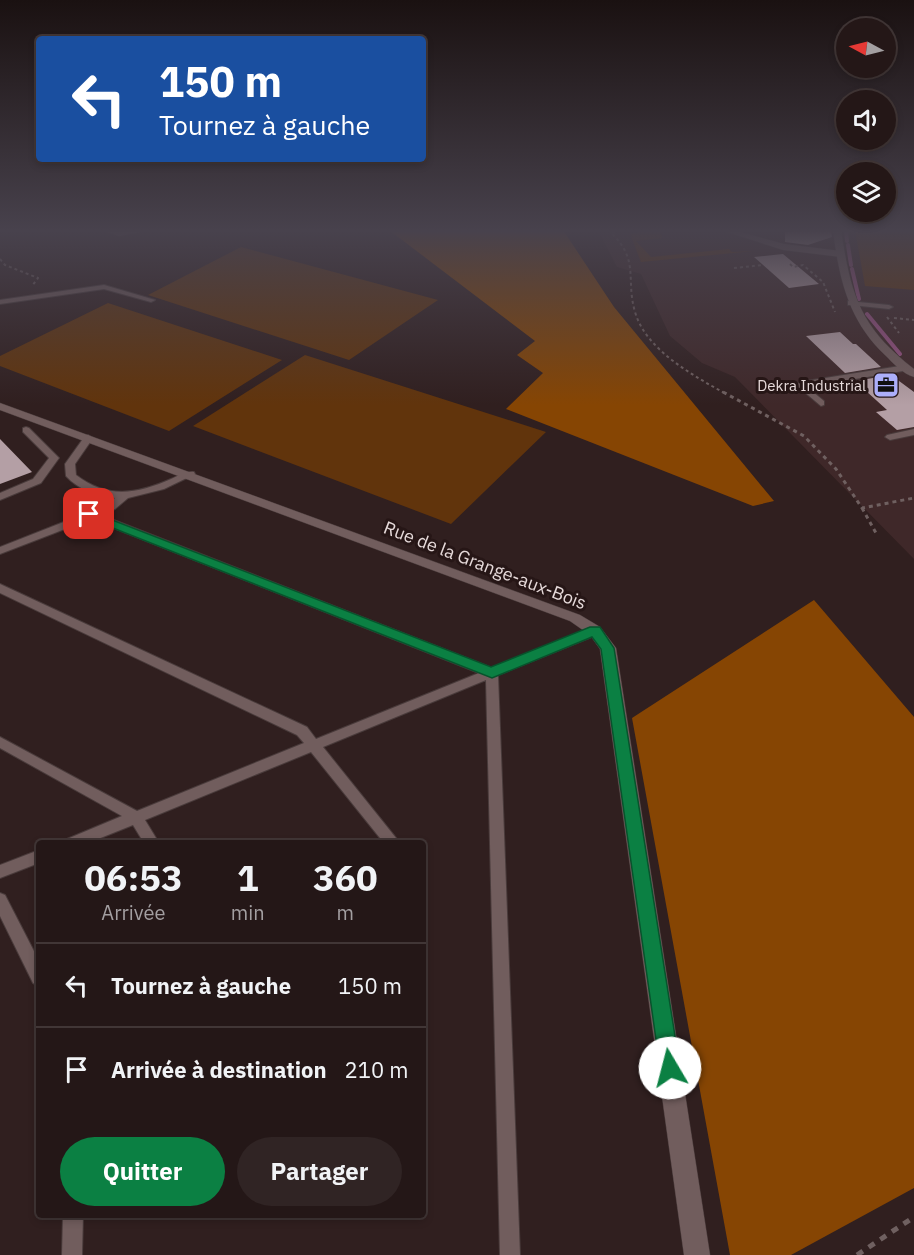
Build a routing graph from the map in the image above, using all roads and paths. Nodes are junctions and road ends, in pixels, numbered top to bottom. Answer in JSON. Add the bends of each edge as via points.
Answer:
{"nodes":[{"id":1,"x":93,"y":289,"type":"edge"},
{"id":2,"x":110,"y":289,"type":"edge"},
{"id":3,"x":633,"y":289,"type":"edge"},
{"id":4,"x":825,"y":289,"type":"edge"},
{"id":5,"x":848,"y":289,"type":"edge"},
{"id":6,"x":151,"y":300,"type":"dead end"},
{"id":7,"x":0,"y":302,"type":"edge"},
{"id":8,"x":852,"y":305,"type":"junction"},
{"id":9,"x":888,"y":311,"type":"joint"},
{"id":10,"x":835,"y":312,"type":"dead end"},
{"id":11,"x":914,"y":320,"type":"edge"},
{"id":12,"x":909,"y":368,"type":"edge"},
{"id":13,"x":821,"y":403,"type":"dead end"},
{"id":14,"x":0,"y":406,"type":"edge"},
{"id":15,"x":26,"y":430,"type":"dead end"},
{"id":16,"x":914,"y":432,"type":"edge"},
{"id":17,"x":890,"y":437,"type":"dead end"},
{"id":18,"x":88,"y":438,"type":"junction"},
{"id":19,"x":190,"y":474,"type":"junction"},
{"id":20,"x":124,"y":496,"type":"junction"},
{"id":21,"x":0,"y":497,"type":"edge"},
{"id":22,"x":914,"y":498,"type":"edge"},
{"id":23,"x":862,"y":508,"type":"junction"},
{"id":24,"x":89,"y":514,"type":"junction"},
{"id":25,"x":876,"y":533,"type":"dead end"},
{"id":26,"x":0,"y":551,"type":"edge"},
{"id":27,"x":0,"y":588,"type":"edge"},
{"id":28,"x":595,"y":631,"type":"junction"},
{"id":29,"x":492,"y":673,"type":"junction"},
{"id":30,"x":0,"y":742,"type":"edge"},
{"id":31,"x":314,"y":745,"type":"junction"},
{"id":32,"x":136,"y":817,"type":"junction"},
{"id":33,"x":79,"y":840,"type":"edge"},
{"id":34,"x":150,"y":840,"type":"edge"},
{"id":35,"x":391,"y":840,"type":"edge"},
{"id":36,"x":36,"y":857,"type":"edge"},
{"id":37,"x":0,"y":872,"type":"edge"},
{"id":38,"x":0,"y":900,"type":"edge"},
{"id":39,"x":36,"y":972,"type":"edge"},
{"id":40,"x":914,"y":1217,"type":"edge"},
{"id":41,"x":73,"y":1218,"type":"edge"},
{"id":42,"x":72,"y":1255,"type":"edge"},
{"id":43,"x":510,"y":1255,"type":"edge"},
{"id":44,"x":697,"y":1255,"type":"edge"},
{"id":45,"x":857,"y":1255,"type":"edge"}],
"edges":[{"from":1,"to":7,"type":"lane"},
{"from":2,"to":6,"type":"lane"},
{"from":3,"to":23,"type":"path","via":[[635,314],[653,341],[703,379],[804,436],[819,449]]},
{"from":4,"to":10,"type":"path"},
{"from":5,"to":8,"type":"street"},
{"from":8,"to":9,"type":"lane"},
{"from":8,"to":12,"type":"street","via":[[870,332]]},
{"from":9,"to":11,"type":"path"},
{"from":12,"to":13,"type":"lane","via":[[800,385]]},
{"from":14,"to":18,"type":"street","name":"Rue de la Grange-aux-Bois"},
{"from":15,"to":21,"type":"lane","via":[[54,458],[38,482]]},
{"from":16,"to":17,"type":"lane"},
{"from":18,"to":19,"type":"street","name":"Rue de la Grange-aux-Bois"},
{"from":18,"to":20,"type":"lane","via":[[70,464],[71,476],[109,496]]},
{"from":19,"to":20,"type":"lane","via":[[173,483]]},
{"from":19,"to":28,"type":"street","name":"Rue de la Grange-aux-Bois","via":[[575,618]]},
{"from":20,"to":24,"type":"lane","via":[[111,507]]},
{"from":22,"to":23,"type":"path"},
{"from":23,"to":25,"type":"path"},
{"from":24,"to":26,"type":"lane"},
{"from":24,"to":29,"type":"lane"},
{"from":27,"to":31,"type":"lane","via":[[302,731]]},
{"from":28,"to":29,"type":"lane"},
{"from":28,"to":44,"type":"street","name":"Rue de la Grange-aux-Bois","via":[[608,648]]},
{"from":29,"to":31,"type":"lane"},
{"from":29,"to":43,"type":"lane"},
{"from":30,"to":32,"type":"lane"},
{"from":31,"to":32,"type":"lane"},
{"from":31,"to":35,"type":"lane"},
{"from":32,"to":33,"type":"lane"},
{"from":32,"to":34,"type":"lane"},
{"from":36,"to":37,"type":"lane"},
{"from":38,"to":39,"type":"lane"},
{"from":40,"to":45,"type":"path"},
{"from":41,"to":42,"type":"lane"}]}
